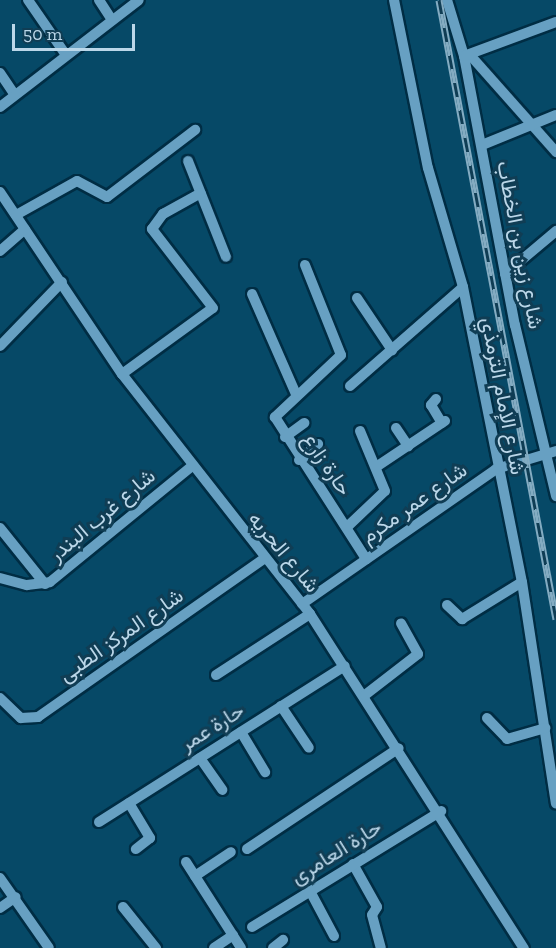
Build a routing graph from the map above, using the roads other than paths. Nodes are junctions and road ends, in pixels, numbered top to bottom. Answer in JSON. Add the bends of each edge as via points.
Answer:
{"nodes":[{"id":1,"x":28,"y":0,"type":"edge"},
{"id":2,"x":99,"y":0,"type":"edge"},
{"id":3,"x":139,"y":0,"type":"edge"},
{"id":4,"x":394,"y":0,"type":"edge"},
{"id":5,"x":447,"y":0,"type":"edge"},
{"id":6,"x":112,"y":20,"type":"junction"},
{"id":7,"x":556,"y":22,"type":"edge"},
{"id":8,"x":66,"y":55,"type":"junction"},
{"id":9,"x":467,"y":55,"type":"junction"},
{"id":10,"x":0,"y":73,"type":"edge"},
{"id":11,"x":14,"y":94,"type":"junction"},
{"id":12,"x":0,"y":107,"type":"edge"},
{"id":13,"x":556,"y":115,"type":"edge"},
{"id":14,"x":528,"y":124,"type":"junction"},
{"id":15,"x":195,"y":130,"type":"dead end"},
{"id":16,"x":482,"y":145,"type":"junction"},
{"id":17,"x":556,"y":152,"type":"edge"},
{"id":18,"x":188,"y":161,"type":"dead end"},
{"id":19,"x":0,"y":192,"type":"edge"},
{"id":20,"x":201,"y":193,"type":"junction"},
{"id":21,"x":16,"y":215,"type":"junction"},
{"id":22,"x":25,"y":229,"type":"junction"},
{"id":23,"x":556,"y":231,"type":"edge"},
{"id":24,"x":0,"y":251,"type":"edge"},
{"id":25,"x":226,"y":257,"type":"dead end"},
{"id":26,"x":305,"y":265,"type":"dead end"},
{"id":27,"x":505,"y":274,"type":"junction"},
{"id":28,"x":62,"y":282,"type":"junction"},
{"id":29,"x":463,"y":287,"type":"junction"},
{"id":30,"x":252,"y":294,"type":"dead end"},
{"id":31,"x":357,"y":298,"type":"dead end"},
{"id":32,"x":0,"y":346,"type":"edge"},
{"id":33,"x":392,"y":350,"type":"junction"},
{"id":34,"x":122,"y":374,"type":"junction"},
{"id":35,"x":350,"y":386,"type":"dead end"},
{"id":36,"x":296,"y":394,"type":"junction"},
{"id":37,"x":436,"y":399,"type":"dead end"},
{"id":38,"x":304,"y":423,"type":"dead end"},
{"id":39,"x":396,"y":428,"type":"dead end"},
{"id":40,"x":360,"y":430,"type":"dead end"},
{"id":41,"x":285,"y":437,"type":"junction"},
{"id":42,"x":318,"y":444,"type":"dead end"},
{"id":43,"x":408,"y":446,"type":"junction"},
{"id":44,"x":551,"y":452,"type":"edge"},
{"id":45,"x":299,"y":460,"type":"junction"},
{"id":46,"x":191,"y":467,"type":"junction"},
{"id":47,"x":376,"y":468,"type":"junction"},
{"id":48,"x":496,"y":469,"type":"junction"},
{"id":49,"x":556,"y":496,"type":"edge"},
{"id":50,"x":347,"y":527,"type":"junction"},
{"id":51,"x":0,"y":528,"type":"edge"},
{"id":52,"x":264,"y":559,"type":"junction"},
{"id":53,"x":366,"y":559,"type":"junction"},
{"id":54,"x":0,"y":578,"type":"edge"},
{"id":55,"x":522,"y":582,"type":"junction"},
{"id":56,"x":45,"y":584,"type":"junction"},
{"id":57,"x":302,"y":604,"type":"junction"},
{"id":58,"x":447,"y":605,"type":"dead end"},
{"id":59,"x":310,"y":614,"type":"junction"},
{"id":60,"x":401,"y":622,"type":"dead end"},
{"id":61,"x":345,"y":666,"type":"junction"},
{"id":62,"x":216,"y":675,"type":"dead end"},
{"id":63,"x":365,"y":695,"type":"junction"},
{"id":64,"x":0,"y":698,"type":"edge"},
{"id":65,"x":281,"y":706,"type":"junction"},
{"id":66,"x":487,"y":718,"type":"dead end"},
{"id":67,"x":545,"y":728,"type":"junction"},
{"id":68,"x":241,"y":732,"type":"junction"},
{"id":69,"x":309,"y":748,"type":"dead end"},
{"id":70,"x":399,"y":748,"type":"junction"},
{"id":71,"x":200,"y":758,"type":"junction"},
{"id":72,"x":265,"y":772,"type":"dead end"},
{"id":73,"x":222,"y":790,"type":"dead end"},
{"id":74,"x":129,"y":803,"type":"junction"},
{"id":75,"x":556,"y":803,"type":"edge"},
{"id":76,"x":441,"y":811,"type":"junction"},
{"id":77,"x":99,"y":822,"type":"dead end"},
{"id":78,"x":136,"y":849,"type":"dead end"},
{"id":79,"x":247,"y":849,"type":"dead end"},
{"id":80,"x":231,"y":852,"type":"dead end"},
{"id":81,"x":186,"y":862,"type":"dead end"},
{"id":82,"x":353,"y":864,"type":"junction"},
{"id":83,"x":195,"y":876,"type":"junction"},
{"id":84,"x":0,"y":878,"type":"edge"},
{"id":85,"x":310,"y":891,"type":"junction"},
{"id":86,"x":16,"y":897,"type":"junction"},
{"id":87,"x":0,"y":908,"type":"edge"},
{"id":88,"x":123,"y":908,"type":"dead end"},
{"id":89,"x":252,"y":927,"type":"dead end"},
{"id":90,"x":233,"y":935,"type":"junction"},
{"id":91,"x":334,"y":936,"type":"dead end"},
{"id":92,"x":283,"y":940,"type":"dead end"},
{"id":93,"x":49,"y":948,"type":"edge"},
{"id":94,"x":156,"y":948,"type":"edge"},
{"id":95,"x":214,"y":948,"type":"edge"},
{"id":96,"x":241,"y":948,"type":"edge"},
{"id":97,"x":273,"y":948,"type":"edge"},
{"id":98,"x":381,"y":948,"type":"edge"},
{"id":99,"x":524,"y":948,"type":"edge"}],
"edges":[{"from":1,"to":8,"type":"street"},
{"from":2,"to":6,"type":"street"},
{"from":3,"to":6,"type":"street"},
{"from":4,"to":29,"type":"street","name":"شارع الإمام الترمذي","via":[[428,168]]},
{"from":5,"to":9,"type":"street","name":"شارع زين بن الخطاب"},
{"from":6,"to":8,"type":"street"},
{"from":7,"to":9,"type":"street"},
{"from":8,"to":11,"type":"street"},
{"from":9,"to":14,"type":"street"},
{"from":9,"to":16,"type":"street","name":"شارع زين بن الخطاب"},
{"from":10,"to":11,"type":"street"},
{"from":11,"to":12,"type":"street"},
{"from":13,"to":14,"type":"street"},
{"from":14,"to":16,"type":"street"},
{"from":14,"to":17,"type":"street"},
{"from":15,"to":21,"type":"street","via":[[107,197],[71,182]]},
{"from":16,"to":27,"type":"street","name":"شارع زين بن الخطاب"},
{"from":18,"to":20,"type":"street"},
{"from":19,"to":21,"type":"street","name":"شارع الحريه"},
{"from":20,"to":25,"type":"street"},
{"from":20,"to":34,"type":"street","via":[[164,214],[152,229],[213,308]]},
{"from":21,"to":22,"type":"street","name":"شارع الحريه"},
{"from":22,"to":24,"type":"street"},
{"from":22,"to":28,"type":"street","name":"شارع الحريه"},
{"from":23,"to":27,"type":"street"},
{"from":26,"to":36,"type":"street","name":"حارة زارع","via":[[341,348],[337,361]]},
{"from":27,"to":44,"type":"street","name":"شارع زين بن الخطاب"},
{"from":28,"to":32,"type":"street"},
{"from":28,"to":34,"type":"street","name":"شارع الحريه"},
{"from":29,"to":33,"type":"street"},
{"from":29,"to":48,"type":"street","name":"شارع الإمام الترمذي"},
{"from":30,"to":36,"type":"street"},
{"from":31,"to":33,"type":"street"},
{"from":33,"to":35,"type":"street"},
{"from":34,"to":46,"type":"street","name":"شارع الحريه"},
{"from":36,"to":41,"type":"street","name":"حارة زارع","via":[[274,415]]},
{"from":37,"to":43,"type":"street","via":[[431,405],[443,422]]},
{"from":38,"to":41,"type":"street"},
{"from":39,"to":43,"type":"street"},
{"from":40,"to":47,"type":"street"},
{"from":41,"to":45,"type":"street","name":"حارة زارع"},
{"from":42,"to":45,"type":"street"},
{"from":43,"to":47,"type":"street"},
{"from":44,"to":48,"type":"street","name":"شارع عمر مكرم"},
{"from":44,"to":49,"type":"street","name":"شارع زين بن الخطاب"},
{"from":45,"to":50,"type":"street","name":"حارة زارع"},
{"from":46,"to":52,"type":"street","name":"شارع الحريه"},
{"from":46,"to":56,"type":"street","name":"شارع غرب البندر"},
{"from":47,"to":50,"type":"street","via":[[385,494]]},
{"from":48,"to":53,"type":"street","name":"شارع عمر مكرم"},
{"from":48,"to":55,"type":"street","name":"شارع الإمام الترمذي"},
{"from":50,"to":53,"type":"street","name":"حارة زارع"},
{"from":51,"to":56,"type":"street"},
{"from":52,"to":57,"type":"street","name":"شارع الحريه"},
{"from":52,"to":64,"type":"street","name":"شارع المركز الطبى","via":[[38,717],[21,718]]},
{"from":53,"to":57,"type":"street","name":"شارع عمر مكرم"},
{"from":54,"to":56,"type":"street","name":"شارع غرب البندر"},
{"from":55,"to":58,"type":"street","via":[[462,619]]},
{"from":55,"to":67,"type":"street","name":"شارع الإمام الترمذي"},
{"from":57,"to":59,"type":"street","name":"شارع الحريه"},
{"from":59,"to":61,"type":"street","name":"شارع الحريه"},
{"from":59,"to":62,"type":"street"},
{"from":60,"to":63,"type":"street","via":[[418,654]]},
{"from":61,"to":63,"type":"street","name":"شارع الحريه"},
{"from":61,"to":65,"type":"street","name":"حارة عمر"},
{"from":63,"to":70,"type":"street","name":"شارع الحريه"},
{"from":65,"to":68,"type":"street","name":"حارة عمر"},
{"from":65,"to":69,"type":"street"},
{"from":66,"to":67,"type":"street","via":[[507,739]]},
{"from":67,"to":75,"type":"street","name":"شارع الإمام الترمذي"},
{"from":68,"to":71,"type":"street","name":"حارة عمر"},
{"from":68,"to":72,"type":"street"},
{"from":70,"to":76,"type":"street","name":"شارع الحريه"},
{"from":70,"to":79,"type":"street"},
{"from":71,"to":73,"type":"street"},
{"from":71,"to":74,"type":"street","name":"حارة عمر"},
{"from":74,"to":77,"type":"street","name":"حارة عمر"},
{"from":74,"to":78,"type":"street","via":[[150,838]]},
{"from":76,"to":82,"type":"street","name":"حارة العامرى"},
{"from":76,"to":99,"type":"street","name":"شارع الحريه"},
{"from":80,"to":83,"type":"street"},
{"from":81,"to":83,"type":"street"},
{"from":82,"to":85,"type":"street","name":"حارة العامرى"},
{"from":82,"to":98,"type":"street","via":[[377,907],[372,915]]},
{"from":83,"to":90,"type":"street"},
{"from":84,"to":86,"type":"street"},
{"from":85,"to":89,"type":"street","name":"حارة العامرى"},
{"from":85,"to":91,"type":"street"},
{"from":86,"to":87,"type":"street"},
{"from":86,"to":93,"type":"street"},
{"from":88,"to":94,"type":"street"},
{"from":90,"to":95,"type":"street"},
{"from":90,"to":96,"type":"street"},
{"from":92,"to":97,"type":"street"}]}
